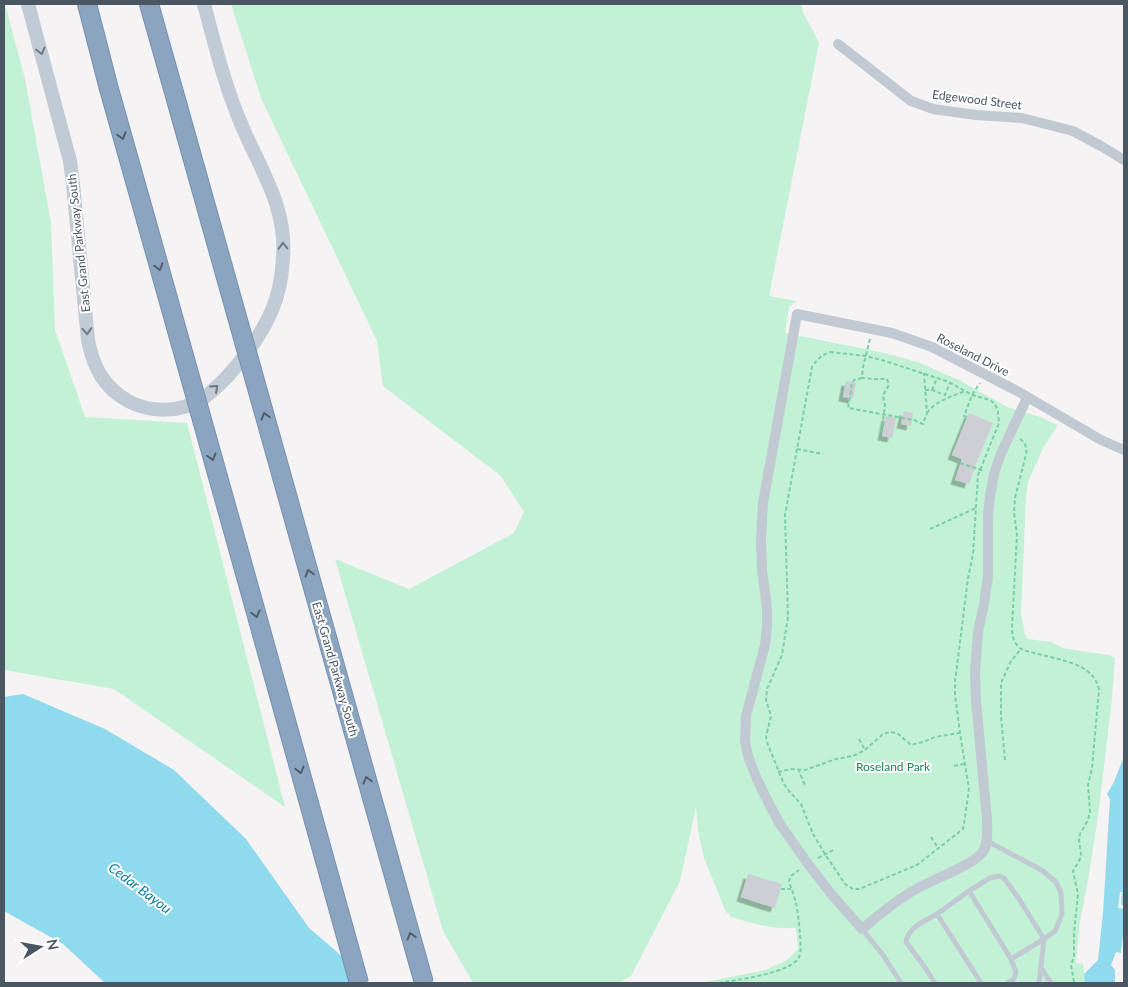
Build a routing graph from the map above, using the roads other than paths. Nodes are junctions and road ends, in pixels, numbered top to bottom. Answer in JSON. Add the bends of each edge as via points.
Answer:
{"nodes":[{"id":1,"x":28,"y":4,"type":"edge"},
{"id":2,"x":81,"y":4,"type":"edge"},
{"id":3,"x":87,"y":4,"type":"edge"},
{"id":4,"x":149,"y":4,"type":"edge"},
{"id":5,"x":155,"y":4,"type":"edge"},
{"id":6,"x":204,"y":4,"type":"edge"},
{"id":7,"x":838,"y":44,"type":"dead end"},
{"id":8,"x":109,"y":89,"type":"junction"},
{"id":9,"x":177,"y":103,"type":"junction"},
{"id":10,"x":1124,"y":160,"type":"edge"},
{"id":11,"x":1028,"y":398,"type":"junction"},
{"id":12,"x":1124,"y":450,"type":"edge"},
{"id":13,"x":986,"y":841,"type":"junction"},
{"id":14,"x":970,"y":891,"type":"junction"},
{"id":15,"x":937,"y":914,"type":"junction"},
{"id":16,"x":862,"y":929,"type":"junction"},
{"id":17,"x":1044,"y":940,"type":"junction"},
{"id":18,"x":1010,"y":959,"type":"junction"},
{"id":19,"x":1041,"y":968,"type":"junction"},
{"id":20,"x":359,"y":983,"type":"edge"},
{"id":21,"x":424,"y":983,"type":"edge"},
{"id":22,"x":901,"y":983,"type":"edge"},
{"id":23,"x":935,"y":983,"type":"edge"},
{"id":24,"x":981,"y":983,"type":"edge"},
{"id":25,"x":1007,"y":983,"type":"edge"},
{"id":26,"x":1039,"y":983,"type":"edge"},
{"id":27,"x":1051,"y":983,"type":"edge"}],
"edges":[{"from":1,"to":6,"type":"street","name":"East Grand Parkway South","one_way":true,"via":[[74,184],[91,357],[98,373],[120,396],[133,404],[170,410],[203,399],[250,351],[274,308],[283,258],[279,212],[236,112]]},
{"from":2,"to":8,"type":"highway"},
{"from":3,"to":8,"type":"highway"},
{"from":4,"to":9,"type":"highway","name":"East Grand Parkway South"},
{"from":5,"to":9,"type":"highway"},
{"from":7,"to":10,"type":"street","name":"Edgewood Street","via":[[918,104],[976,115],[1022,118],[1073,131]]},
{"from":8,"to":20,"type":"highway","one_way":true,"bridge":true},
{"from":21,"to":9,"type":"highway","name":"East Grand Parkway South","one_way":true,"bridge":true},
{"from":11,"to":12,"type":"street","name":"Roseland Drive"},
{"from":11,"to":13,"type":"street","via":[[994,474],[988,515],[988,576],[975,672]]},
{"from":11,"to":16,"type":"street","name":"Roseland Drive","via":[[932,347],[892,333],[798,314],[763,503],[761,539],[767,628],[746,716],[745,741],[757,779],[791,840]]},
{"from":13,"to":16,"type":"street","via":[[984,852],[975,859],[918,888]]},
{"from":13,"to":17,"type":"lane","via":[[1043,871],[1056,882],[1061,893],[1062,914],[1055,931]]},
{"from":14,"to":15,"type":"lane"},
{"from":14,"to":17,"type":"lane","via":[[990,878],[1004,878]]},
{"from":14,"to":18,"type":"lane"},
{"from":15,"to":23,"type":"lane","via":[[911,930],[906,942]]},
{"from":15,"to":24,"type":"lane"},
{"from":16,"to":22,"type":"lane"},
{"from":17,"to":18,"type":"lane"},
{"from":17,"to":19,"type":"lane"},
{"from":18,"to":25,"type":"lane","via":[[1016,972],[1014,979]]},
{"from":19,"to":26,"type":"lane"},
{"from":19,"to":27,"type":"lane"}]}
